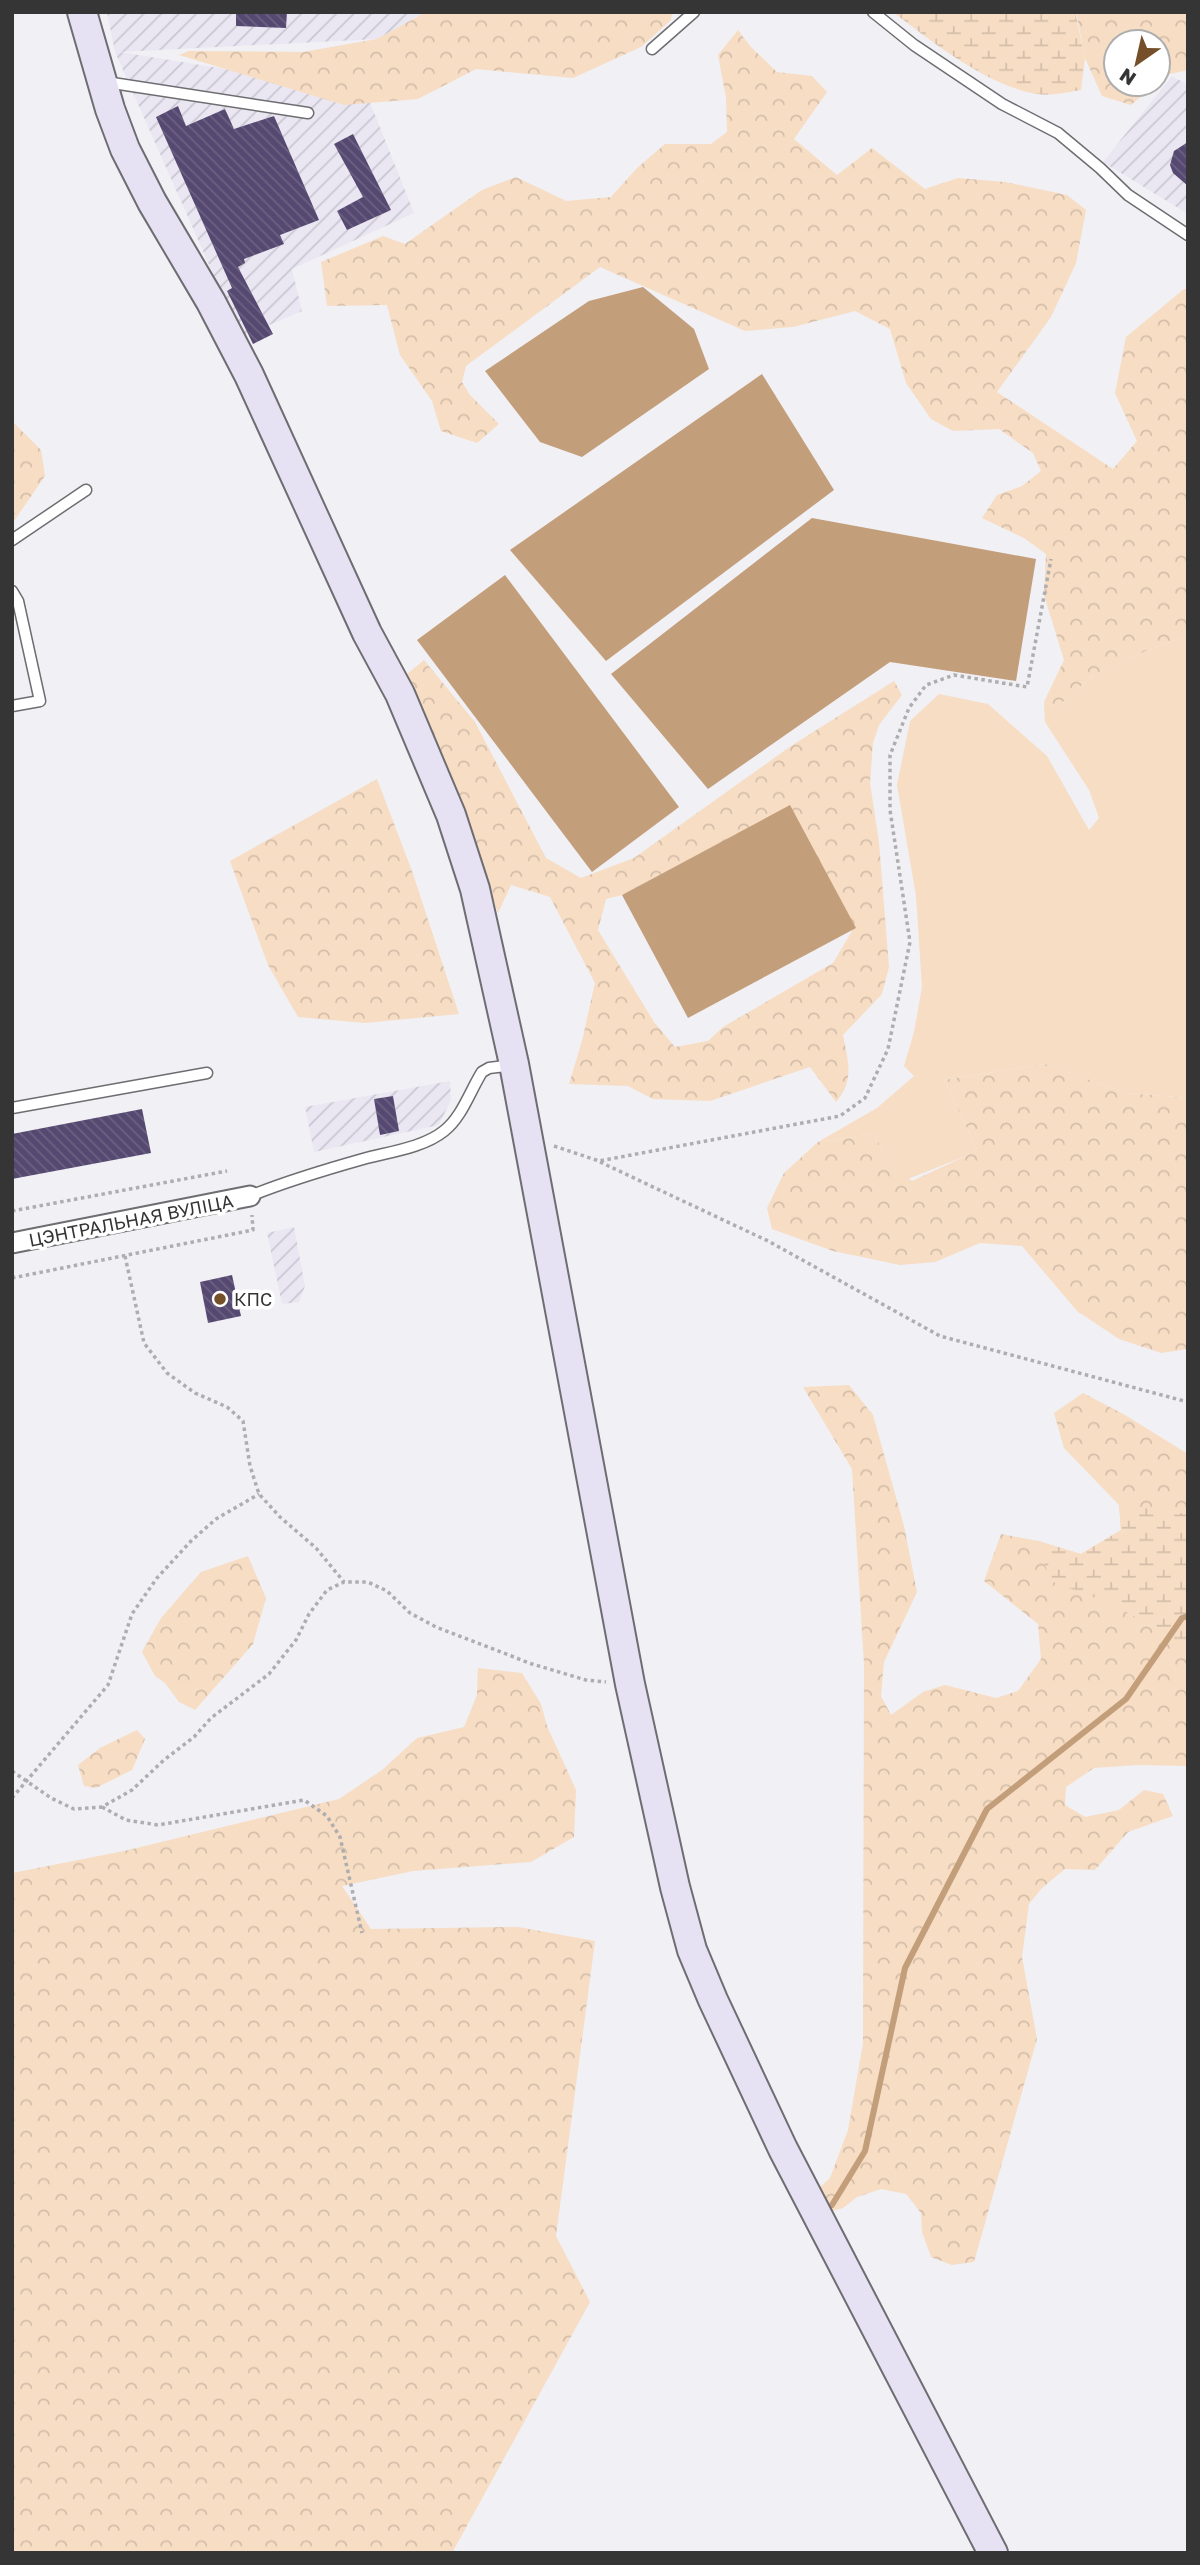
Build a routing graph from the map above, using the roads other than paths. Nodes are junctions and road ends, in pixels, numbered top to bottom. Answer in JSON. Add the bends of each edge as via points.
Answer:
{"nodes":[{"id":1,"x":82,"y":12,"type":"edge"},
{"id":2,"x":694,"y":12,"type":"edge"},
{"id":3,"x":873,"y":12,"type":"edge"},
{"id":4,"x":652,"y":49,"type":"dead end"},
{"id":5,"x":102,"y":82,"type":"junction"},
{"id":6,"x":308,"y":113,"type":"dead end"},
{"id":7,"x":1188,"y":235,"type":"edge"},
{"id":8,"x":86,"y":490,"type":"dead end"},
{"id":9,"x":12,"y":540,"type":"edge"},
{"id":10,"x":12,"y":591,"type":"edge"},
{"id":11,"x":12,"y":706,"type":"edge"},
{"id":12,"x":514,"y":1065,"type":"junction"},
{"id":13,"x":207,"y":1073,"type":"dead end"},
{"id":14,"x":12,"y":1108,"type":"edge"},
{"id":15,"x":250,"y":1196,"type":"joint"},
{"id":16,"x":12,"y":1243,"type":"edge"},
{"id":17,"x":993,"y":2553,"type":"edge"}],
"edges":[{"from":1,"to":5,"type":"street"},
{"from":2,"to":4,"type":"lane"},
{"from":3,"to":7,"type":"lane","via":[[1002,104],[1058,133],[1128,195]]},
{"from":5,"to":6,"type":"lane"},
{"from":5,"to":12,"type":"street","via":[[125,149],[249,375],[405,706],[451,815],[475,889]]},
{"from":8,"to":9,"type":"lane"},
{"from":10,"to":11,"type":"lane","via":[[40,701]]},
{"from":12,"to":15,"type":"lane","via":[[482,1072],[457,1116],[435,1136]]},
{"from":12,"to":17,"type":"street","via":[[630,1684],[692,1950],[783,2149]]},
{"from":13,"to":14,"type":"lane"},
{"from":15,"to":16,"type":"street","name":"ЦЭНТРАЛЬНАЯ ВУЛІЦА"}]}
